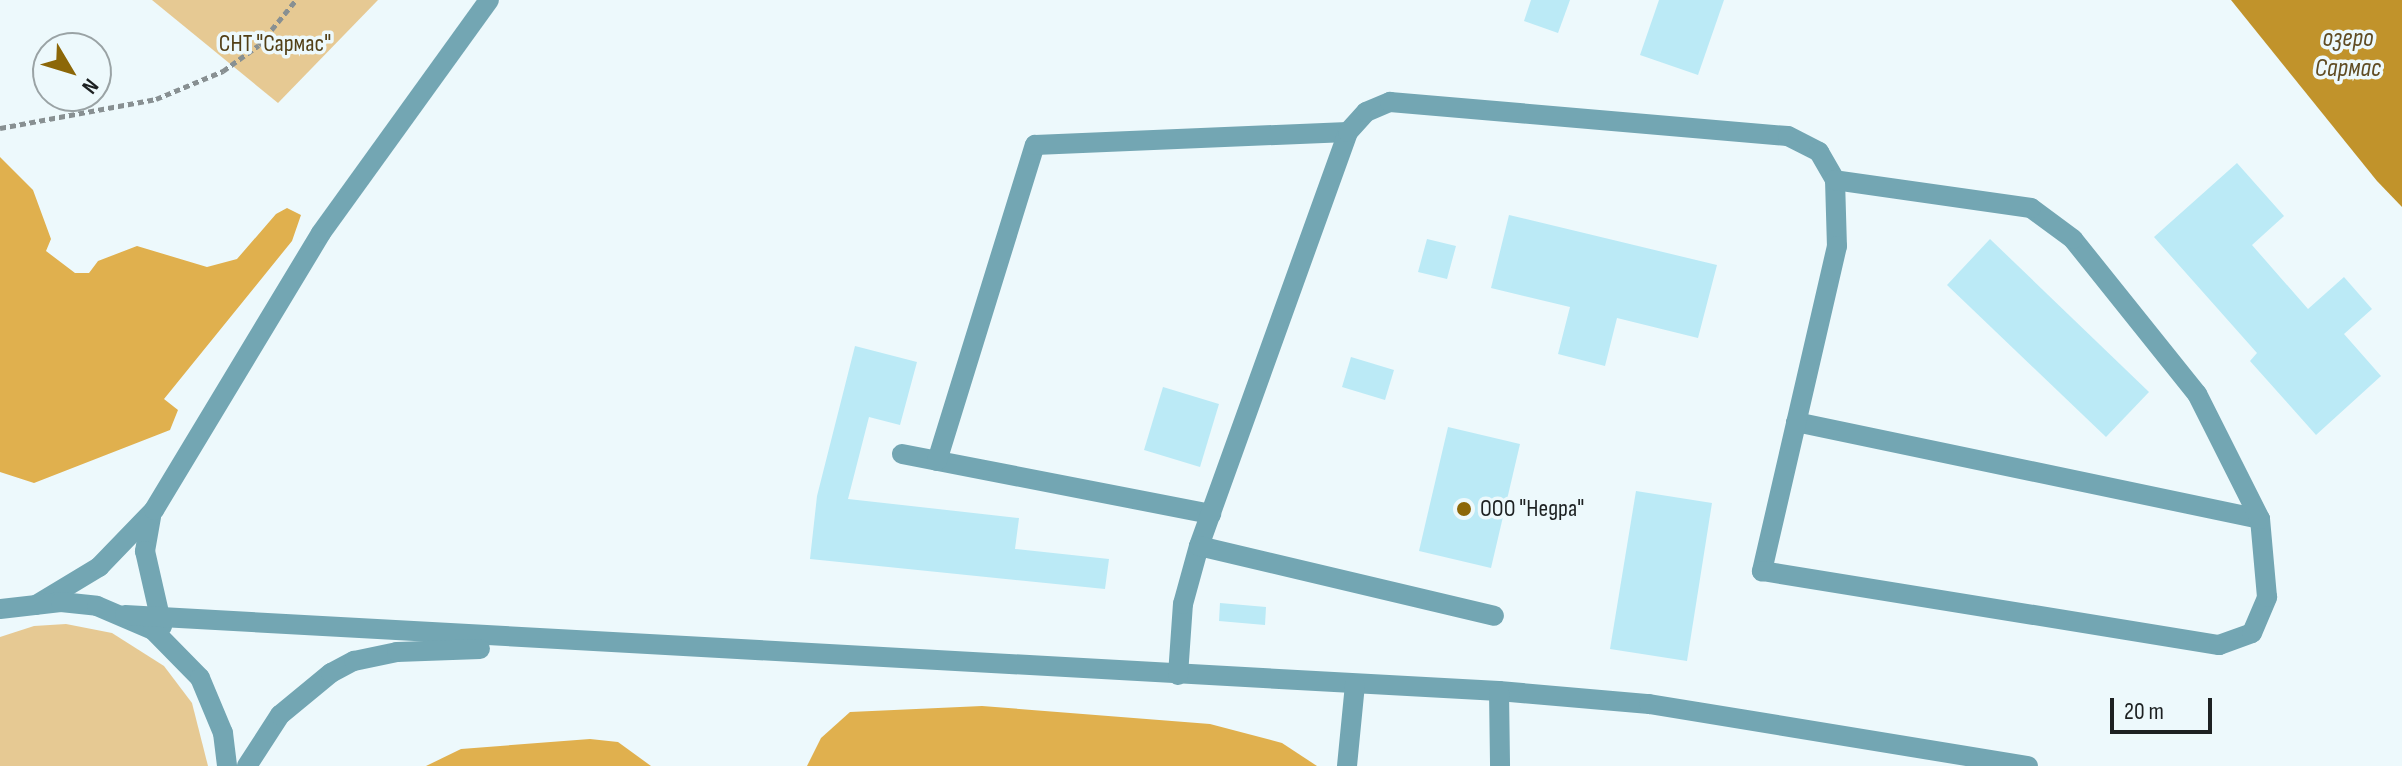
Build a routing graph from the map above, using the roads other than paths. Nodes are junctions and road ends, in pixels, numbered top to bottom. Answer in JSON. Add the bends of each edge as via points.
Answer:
{"nodes":[{"id":1,"x":489,"y":0,"type":"edge"},
{"id":2,"x":1348,"y":132,"type":"junction"},
{"id":3,"x":1835,"y":180,"type":"junction"},
{"id":4,"x":1796,"y":422,"type":"junction"},
{"id":5,"x":902,"y":454,"type":"dead end"},
{"id":6,"x":937,"y":461,"type":"junction"},
{"id":7,"x":154,"y":510,"type":"junction"},
{"id":8,"x":1211,"y":514,"type":"junction"},
{"id":9,"x":2260,"y":519,"type":"junction"},
{"id":10,"x":1199,"y":546,"type":"junction"},
{"id":11,"x":36,"y":605,"type":"junction"},
{"id":12,"x":5,"y":611,"type":"edge"},
{"id":13,"x":125,"y":615,"type":"junction"},
{"id":14,"x":1494,"y":616,"type":"dead end"},
{"id":15,"x":160,"y":617,"type":"junction"},
{"id":16,"x":588,"y":645,"type":"junction"},
{"id":17,"x":178,"y":651,"type":"junction"},
{"id":18,"x":1178,"y":675,"type":"junction"},
{"id":19,"x":1355,"y":685,"type":"junction"},
{"id":20,"x":1499,"y":691,"type":"junction"},
{"id":21,"x":2016,"y":765,"type":"edge"},
{"id":22,"x":227,"y":766,"type":"edge"},
{"id":23,"x":247,"y":766,"type":"edge"},
{"id":24,"x":1347,"y":766,"type":"edge"},
{"id":25,"x":1500,"y":766,"type":"edge"}],
"edges":[{"from":1,"to":7,"type":"street","via":[[329,220]]},
{"from":2,"to":3,"type":"street","via":[[1366,112],[1390,102],[1788,136],[1819,152]]},
{"from":2,"to":6,"type":"street","via":[[1035,145]]},
{"from":2,"to":8,"type":"street"},
{"from":3,"to":4,"type":"street","via":[[1837,246]]},
{"from":3,"to":9,"type":"street","via":[[2031,208],[2073,239],[2197,394]]},
{"from":4,"to":9,"type":"street"},
{"from":4,"to":9,"type":"street","via":[[1762,571],[2219,645],[2252,633],[2267,597]]},
{"from":5,"to":6,"type":"street"},
{"from":6,"to":8,"type":"street"},
{"from":7,"to":11,"type":"street","via":[[99,567]]},
{"from":7,"to":15,"type":"street","via":[[145,551]]},
{"from":8,"to":10,"type":"street"},
{"from":10,"to":14,"type":"street"},
{"from":10,"to":18,"type":"street","via":[[1183,604]]},
{"from":11,"to":12,"type":"street"},
{"from":11,"to":13,"type":"street","via":[[97,606]]},
{"from":13,"to":15,"type":"street"},
{"from":13,"to":17,"type":"street"},
{"from":15,"to":16,"type":"street"},
{"from":15,"to":17,"type":"street"},
{"from":16,"to":18,"type":"street"},
{"from":16,"to":23,"type":"street","via":[[397,652],[354,661],[306,690],[280,715]]},
{"from":17,"to":22,"type":"street","via":[[215,706]]},
{"from":18,"to":19,"type":"street"},
{"from":19,"to":20,"type":"street"},
{"from":19,"to":24,"type":"street"},
{"from":20,"to":21,"type":"street","via":[[1649,704]]},
{"from":20,"to":25,"type":"street"}]}
